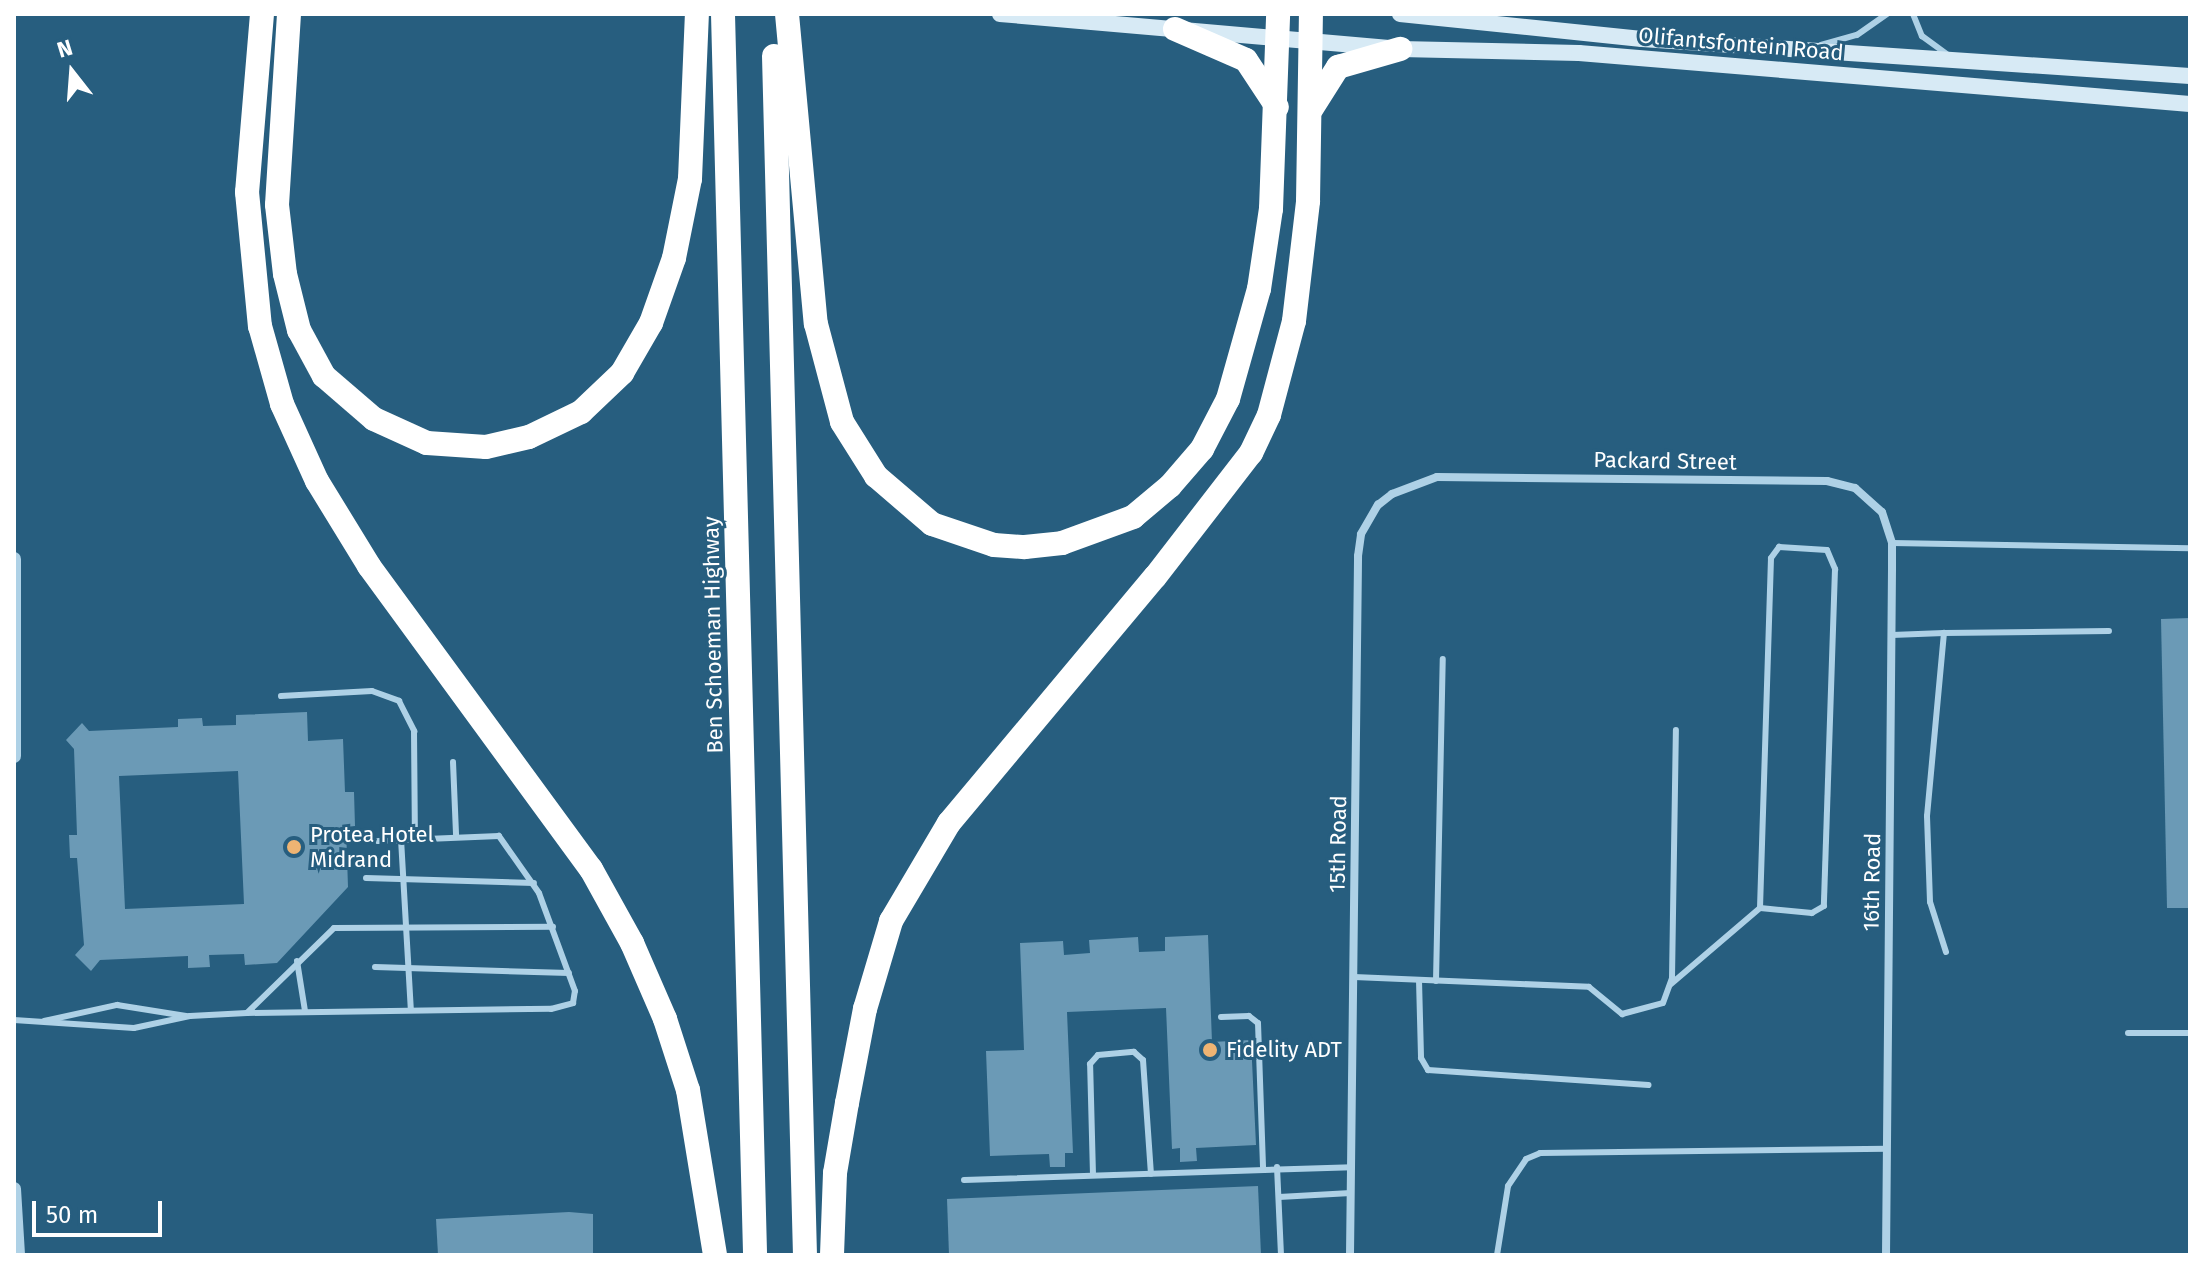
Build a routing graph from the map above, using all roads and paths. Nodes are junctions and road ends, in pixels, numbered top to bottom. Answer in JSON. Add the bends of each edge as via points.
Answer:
{"nodes":[{"id":1,"x":255,"y":14,"type":"edge"},
{"id":2,"x":262,"y":14,"type":"edge"},
{"id":3,"x":289,"y":14,"type":"edge"},
{"id":4,"x":299,"y":14,"type":"edge"},
{"id":5,"x":697,"y":14,"type":"edge"},
{"id":6,"x":723,"y":14,"type":"edge"},
{"id":7,"x":773,"y":14,"type":"edge"},
{"id":8,"x":787,"y":14,"type":"edge"},
{"id":9,"x":1000,"y":14,"type":"edge"},
{"id":10,"x":1400,"y":14,"type":"edge"},
{"id":11,"x":1887,"y":14,"type":"edge"},
{"id":12,"x":1913,"y":14,"type":"edge"},
{"id":13,"x":1278,"y":25,"type":"edge"},
{"id":14,"x":1310,"y":26,"type":"edge"},
{"id":15,"x":1175,"y":29,"type":"junction"},
{"id":16,"x":1400,"y":49,"type":"junction"},
{"id":17,"x":1802,"y":50,"type":"junction"},
{"id":18,"x":1958,"y":61,"type":"junction"},
{"id":19,"x":258,"y":69,"type":"junction"},
{"id":20,"x":289,"y":73,"type":"junction"},
{"id":21,"x":2190,"y":76,"type":"edge"},
{"id":22,"x":2190,"y":104,"type":"edge"},
{"id":23,"x":1278,"y":109,"type":"junction"},
{"id":24,"x":1310,"y":113,"type":"junction"},
{"id":25,"x":1437,"y":477,"type":"joint"},
{"id":26,"x":1882,"y":512,"type":"joint"},
{"id":27,"x":1892,"y":543,"type":"junction"},
{"id":28,"x":2190,"y":548,"type":"edge"},
{"id":29,"x":14,"y":559,"type":"edge"},
{"id":30,"x":2109,"y":631,"type":"dead end"},
{"id":31,"x":1944,"y":633,"type":"junction"},
{"id":32,"x":1892,"y":635,"type":"junction"},
{"id":33,"x":1443,"y":659,"type":"dead end"},
{"id":34,"x":281,"y":696,"type":"dead end"},
{"id":35,"x":1676,"y":730,"type":"dead end"},
{"id":36,"x":14,"y":756,"type":"edge"},
{"id":37,"x":453,"y":762,"type":"dead end"},
{"id":38,"x":456,"y":835,"type":"junction"},
{"id":39,"x":415,"y":837,"type":"junction"},
{"id":40,"x":401,"y":839,"type":"junction"},
{"id":41,"x":378,"y":841,"type":"dead end"},
{"id":42,"x":403,"y":877,"type":"junction"},
{"id":43,"x":366,"y":878,"type":"dead end"},
{"id":44,"x":534,"y":883,"type":"junction"},
{"id":45,"x":1760,"y":908,"type":"junction"},
{"id":46,"x":406,"y":926,"type":"junction"},
{"id":47,"x":553,"y":927,"type":"junction"},
{"id":48,"x":1946,"y":952,"type":"dead end"},
{"id":49,"x":297,"y":961,"type":"junction"},
{"id":50,"x":409,"y":966,"type":"junction"},
{"id":51,"x":375,"y":967,"type":"dead end"},
{"id":52,"x":569,"y":973,"type":"junction"},
{"id":53,"x":1354,"y":977,"type":"junction"},
{"id":54,"x":1419,"y":980,"type":"junction"},
{"id":55,"x":1436,"y":981,"type":"junction"},
{"id":56,"x":1671,"y":984,"type":"junction"},
{"id":57,"x":411,"y":1010,"type":"junction"},
{"id":58,"x":305,"y":1011,"type":"junction"},
{"id":59,"x":247,"y":1013,"type":"junction"},
{"id":60,"x":190,"y":1016,"type":"junction"},
{"id":61,"x":1221,"y":1017,"type":"dead end"},
{"id":62,"x":14,"y":1020,"type":"edge"},
{"id":63,"x":43,"y":1021,"type":"junction"},
{"id":64,"x":2128,"y":1033,"type":"dead end"},
{"id":65,"x":2190,"y":1033,"type":"edge"},
{"id":66,"x":1648,"y":1085,"type":"dead end"},
{"id":67,"x":1887,"y":1149,"type":"junction"},
{"id":68,"x":1263,"y":1167,"type":"junction"},
{"id":69,"x":1277,"y":1167,"type":"junction"},
{"id":70,"x":1352,"y":1167,"type":"junction"},
{"id":71,"x":1151,"y":1174,"type":"junction"},
{"id":72,"x":1093,"y":1175,"type":"junction"},
{"id":73,"x":964,"y":1180,"type":"dead end"},
{"id":74,"x":14,"y":1189,"type":"edge"},
{"id":75,"x":1351,"y":1193,"type":"junction"},
{"id":76,"x":1279,"y":1197,"type":"junction"},
{"id":77,"x":18,"y":1255,"type":"edge"},
{"id":78,"x":715,"y":1255,"type":"edge"},
{"id":79,"x":755,"y":1255,"type":"edge"},
{"id":80,"x":805,"y":1255,"type":"edge"},
{"id":81,"x":832,"y":1255,"type":"edge"},
{"id":82,"x":1281,"y":1255,"type":"edge"},
{"id":83,"x":1350,"y":1255,"type":"edge"},
{"id":84,"x":1497,"y":1255,"type":"edge"},
{"id":85,"x":1886,"y":1255,"type":"edge"}],
"edges":[{"from":1,"to":19,"type":"highway"},
{"from":2,"to":19,"type":"highway"},
{"from":3,"to":20,"type":"highway"},
{"from":4,"to":20,"type":"highway"},
{"from":5,"to":20,"type":"highway","via":[[690,179],[674,258],[651,323],[622,373],[581,412],[529,437],[486,447],[427,443],[374,419],[324,376],[299,330],[285,274],[277,205]]},
{"from":6,"to":79,"type":"highway","name":"Ben Schoeman Highway"},
{"from":7,"to":80,"type":"highway"},
{"from":8,"to":23,"type":"highway","via":[[816,324],[842,422],[857,452],[903,504],[932,524],[994,545],[1062,543],[1133,517],[1202,449],[1228,399],[1259,289]]},
{"from":9,"to":15,"type":"main road","name":"Olifantsfontein Road"},
{"from":10,"to":17,"type":"main road","name":"Olifantsfontein Road"},
{"from":11,"to":17,"type":"lane","via":[[1857,35]]},
{"from":12,"to":18,"type":"lane","via":[[1922,36]]},
{"from":13,"to":14,"type":"main road","name":"Olifantsfontein Road"},
{"from":13,"to":15,"type":"main road","name":"Olifantsfontein Road"},
{"from":13,"to":23,"type":"highway"},
{"from":14,"to":16,"type":"main road","name":"Olifantsfontein Road"},
{"from":14,"to":24,"type":"highway"},
{"from":15,"to":23,"type":"highway","via":[[1246,60]]},
{"from":16,"to":22,"type":"main road","name":"Olifantsfontein Road","via":[[1579,53]]},
{"from":16,"to":24,"type":"highway","via":[[1338,67]]},
{"from":17,"to":18,"type":"main road","name":"Olifantsfontein Road"},
{"from":18,"to":21,"type":"main road","name":"Olifantsfontein Road"},
{"from":19,"to":78,"type":"highway","via":[[247,192],[252,270],[282,404],[317,481],[369,566],[591,869],[632,943],[688,1090]]},
{"from":24,"to":81,"type":"highway","via":[[1308,201],[1296,306],[1269,415],[1251,453],[1155,577],[949,823],[891,921],[865,1009],[847,1103],[835,1173]]},
{"from":25,"to":26,"type":"street","name":"Packard Street","via":[[1827,481],[1855,488]]},
{"from":25,"to":53,"type":"street","name":"15th Road","via":[[1392,494],[1368,517],[1361,534]]},
{"from":26,"to":27,"type":"street","name":"16th Road"},
{"from":27,"to":28,"type":"lane"},
{"from":27,"to":32,"type":"street","name":"16th Road"},
{"from":29,"to":36,"type":"street"},
{"from":30,"to":31,"type":"lane"},
{"from":31,"to":32,"type":"lane"},
{"from":31,"to":48,"type":"lane","via":[[1927,816],[1930,902]]},
{"from":32,"to":67,"type":"street","name":"16th Road"},
{"from":33,"to":55,"type":"lane"},
{"from":34,"to":39,"type":"lane","via":[[372,691],[399,701],[414,731]]},
{"from":35,"to":56,"type":"lane"},
{"from":37,"to":38,"type":"lane"},
{"from":38,"to":39,"type":"lane"},
{"from":38,"to":44,"type":"lane","via":[[499,836]]},
{"from":39,"to":40,"type":"lane"},
{"from":40,"to":41,"type":"lane"},
{"from":40,"to":42,"type":"lane"},
{"from":42,"to":43,"type":"lane"},
{"from":42,"to":44,"type":"lane"},
{"from":42,"to":46,"type":"lane"},
{"from":44,"to":47,"type":"lane"},
{"from":45,"to":45,"type":"lane","via":[[1771,558],[1779,547],[1827,550],[1835,569],[1824,906],[1812,913]]},
{"from":45,"to":56,"type":"lane"},
{"from":46,"to":47,"type":"lane"},
{"from":46,"to":49,"type":"lane","via":[[329,930]]},
{"from":46,"to":50,"type":"lane"},
{"from":47,"to":52,"type":"lane"},
{"from":49,"to":58,"type":"lane"},
{"from":49,"to":59,"type":"lane"},
{"from":50,"to":51,"type":"lane"},
{"from":50,"to":52,"type":"lane"},
{"from":50,"to":57,"type":"lane"},
{"from":52,"to":57,"type":"lane","via":[[576,996],[562,1008]]},
{"from":53,"to":54,"type":"lane"},
{"from":53,"to":70,"type":"street","name":"15th Road"},
{"from":54,"to":55,"type":"lane"},
{"from":54,"to":66,"type":"lane","via":[[1421,1058],[1428,1070]]},
{"from":55,"to":56,"type":"lane","via":[[1589,987],[1626,1015],[1663,1003]]},
{"from":57,"to":58,"type":"lane"},
{"from":58,"to":59,"type":"lane"},
{"from":59,"to":60,"type":"lane"},
{"from":60,"to":63,"type":"lane","via":[[134,1028]]},
{"from":60,"to":63,"type":"lane","via":[[117,1005]]},
{"from":61,"to":68,"type":"lane","via":[[1249,1016],[1258,1023]]},
{"from":62,"to":63,"type":"lane"},
{"from":64,"to":65,"type":"lane"},
{"from":67,"to":84,"type":"lane","via":[[1540,1153],[1526,1159],[1508,1186]]},
{"from":67,"to":85,"type":"street","name":"16th Road"},
{"from":68,"to":69,"type":"lane"},
{"from":68,"to":71,"type":"lane"},
{"from":69,"to":70,"type":"lane"},
{"from":69,"to":76,"type":"lane"},
{"from":70,"to":75,"type":"street","name":"15th Road"},
{"from":71,"to":72,"type":"lane"},
{"from":71,"to":72,"type":"lane","via":[[1143,1060],[1134,1052],[1098,1055],[1090,1064]]},
{"from":72,"to":73,"type":"lane"},
{"from":74,"to":77,"type":"street"},
{"from":75,"to":76,"type":"lane"},
{"from":75,"to":83,"type":"street","name":"15th Road"},
{"from":76,"to":82,"type":"lane"}]}
